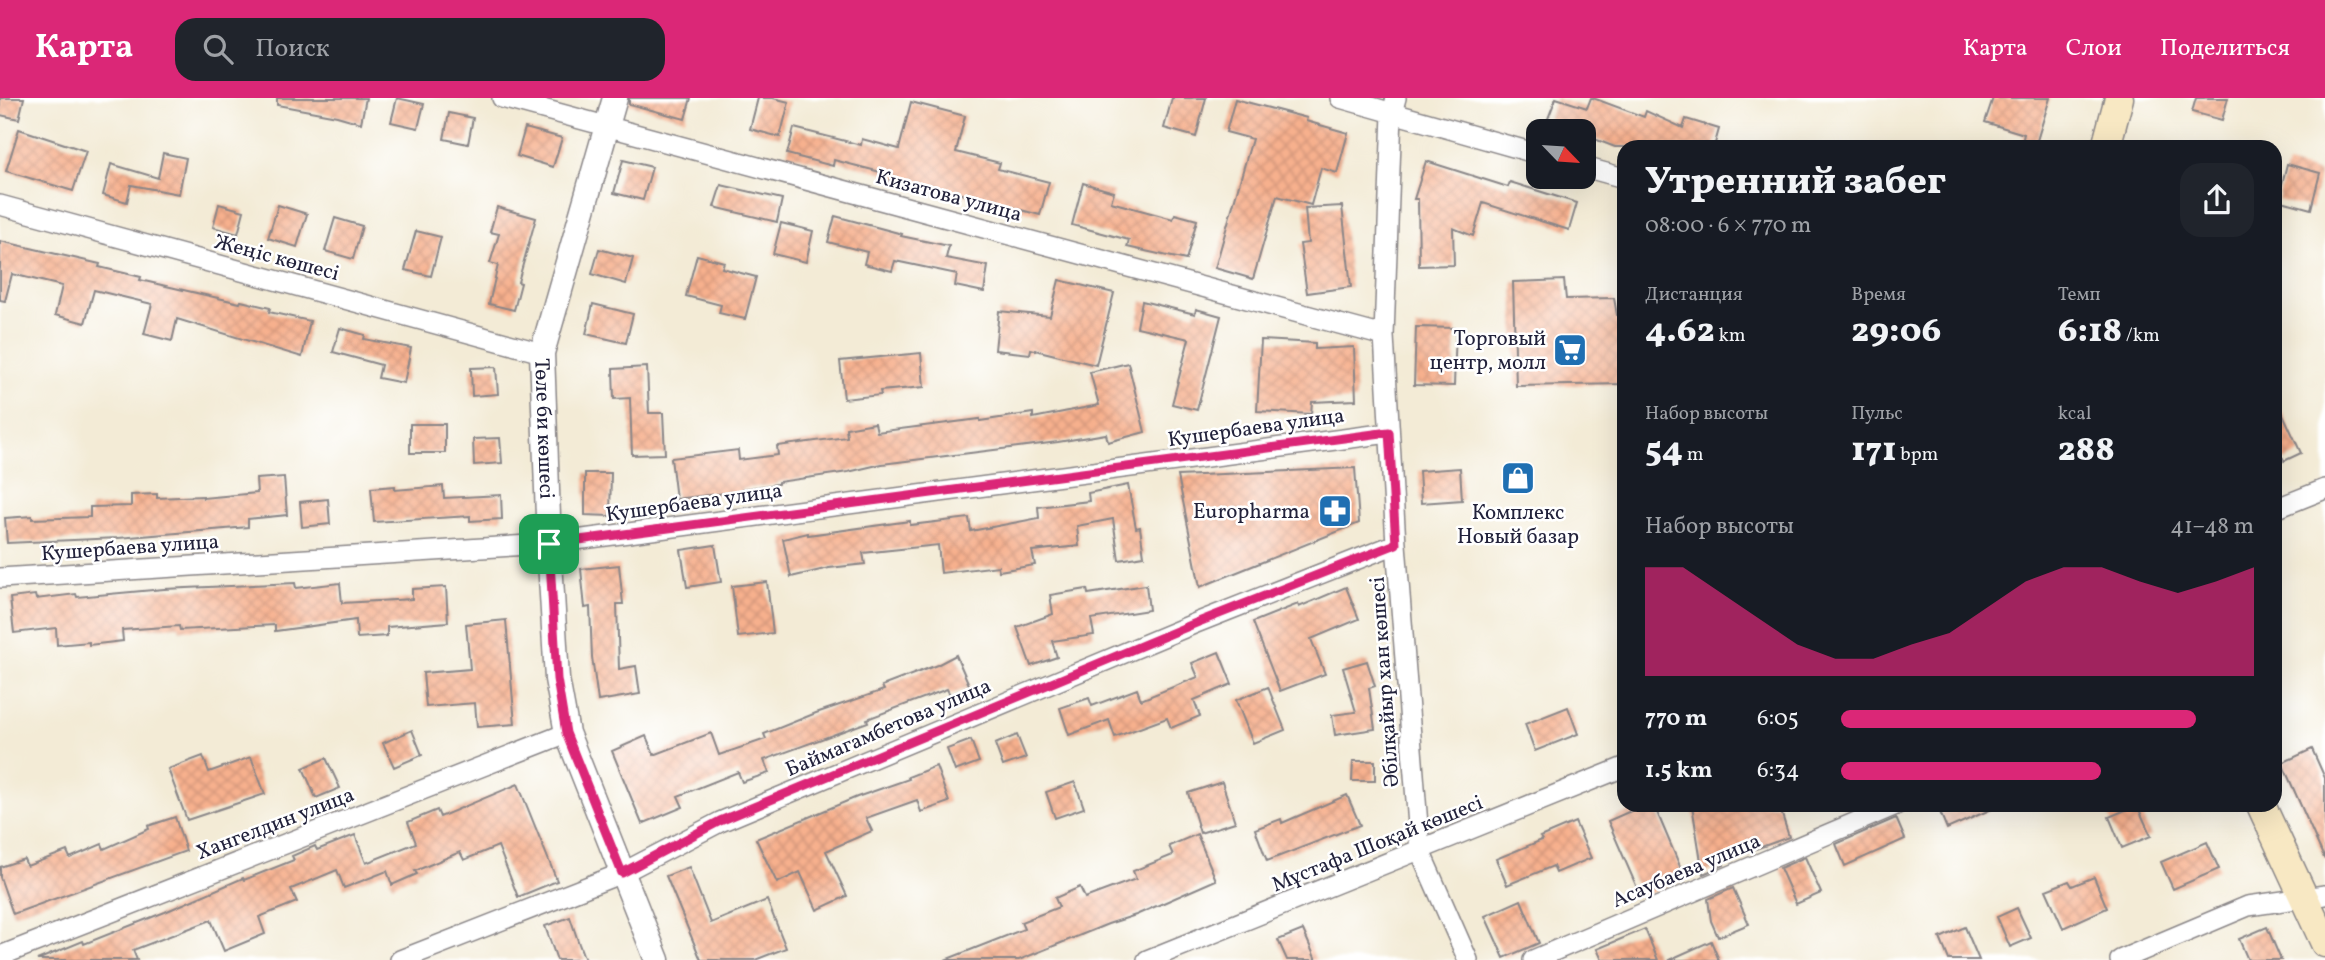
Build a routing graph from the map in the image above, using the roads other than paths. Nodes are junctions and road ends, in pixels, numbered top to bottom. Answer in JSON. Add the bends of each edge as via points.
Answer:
{"nodes":[{"id":1,"x":502,"y":98,"type":"edge"},
{"id":2,"x":614,"y":98,"type":"edge"},
{"id":3,"x":1340,"y":98,"type":"edge"},
{"id":4,"x":2119,"y":98,"type":"edge"},
{"id":5,"x":1394,"y":106,"type":"edge"},
{"id":6,"x":607,"y":127,"type":"junction"},
{"id":7,"x":2108,"y":140,"type":"edge"},
{"id":8,"x":1526,"y":150,"type":"edge"},
{"id":9,"x":1596,"y":170,"type":"edge"},
{"id":10,"x":1617,"y":176,"type":"edge"},
{"id":11,"x":0,"y":205,"type":"edge"},
{"id":12,"x":1384,"y":335,"type":"junction"},
{"id":13,"x":542,"y":353,"type":"junction"},
{"id":14,"x":1389,"y":432,"type":"junction"},
{"id":15,"x":2325,"y":489,"type":"edge"},
{"id":16,"x":2282,"y":506,"type":"edge"},
{"id":17,"x":549,"y":544,"type":"junction"},
{"id":18,"x":1396,"y":544,"type":"junction"},
{"id":19,"x":0,"y":578,"type":"edge"},
{"id":20,"x":566,"y":733,"type":"junction"},
{"id":21,"x":1617,"y":769,"type":"edge"},
{"id":22,"x":1880,"y":812,"type":"edge"},
{"id":23,"x":2265,"y":812,"type":"edge"},
{"id":24,"x":1420,"y":851,"type":"junction"},
{"id":25,"x":622,"y":873,"type":"junction"},
{"id":26,"x":2316,"y":897,"type":"edge"},
{"id":27,"x":2325,"y":943,"type":"edge"},
{"id":28,"x":0,"y":956,"type":"edge"},
{"id":29,"x":400,"y":960,"type":"edge"},
{"id":30,"x":657,"y":960,"type":"edge"},
{"id":31,"x":1147,"y":960,"type":"edge"},
{"id":32,"x":1468,"y":960,"type":"edge"},
{"id":33,"x":1533,"y":960,"type":"edge"},
{"id":34,"x":2120,"y":960,"type":"edge"}],
"edges":[{"from":1,"to":6,"type":"street","name":"Кизатова улица"},
{"from":2,"to":6,"type":"street","name":"Төле би көшесі"},
{"from":3,"to":5,"type":"street"},
{"from":4,"to":7,"type":"main road"},
{"from":5,"to":8,"type":"street"},
{"from":5,"to":12,"type":"street","name":"Әбілқайыр хан көшесі"},
{"from":6,"to":12,"type":"street","name":"Кизатова улица"},
{"from":6,"to":13,"type":"street","name":"Төле би көшесі"},
{"from":9,"to":10,"type":"street"},
{"from":11,"to":13,"type":"street","name":"Жеңіс көшесі"},
{"from":12,"to":14,"type":"street","name":"Әбілқайыр хан көшесі"},
{"from":13,"to":17,"type":"street","name":"Төле би көшесі"},
{"from":14,"to":17,"type":"street","name":"Кушербаева улица"},
{"from":14,"to":18,"type":"street","name":"Әбілқайыр хан көшесі"},
{"from":15,"to":16,"type":"street"},
{"from":17,"to":19,"type":"street","name":"Кушербаева улица"},
{"from":17,"to":20,"type":"street","name":"Төле би көшесі","via":[[557,679]]},
{"from":18,"to":24,"type":"street","name":"Әбілқайыр хан көшесі"},
{"from":18,"to":25,"type":"street","name":"Баймагамбетова улица","via":[[720,821]]},
{"from":20,"to":25,"type":"street","name":"Төле би көшесі"},
{"from":20,"to":28,"type":"street","name":"Хангелдин улица"},
{"from":21,"to":24,"type":"street","name":"Мұстафа Шоқай көшесі"},
{"from":22,"to":33,"type":"street","name":"Асаубаева улица"},
{"from":23,"to":26,"type":"main road"},
{"from":24,"to":31,"type":"street","name":"Мұстафа Шоқай көшесі"},
{"from":24,"to":32,"type":"street","name":"Әбілқайыр хан көшесі"},
{"from":25,"to":29,"type":"street","name":"Баймагамбетова улица"},
{"from":25,"to":30,"type":"street","name":"Төле би көшесі"},
{"from":26,"to":27,"type":"main road"},
{"from":26,"to":34,"type":"street","via":[[2248,906]]}]}
